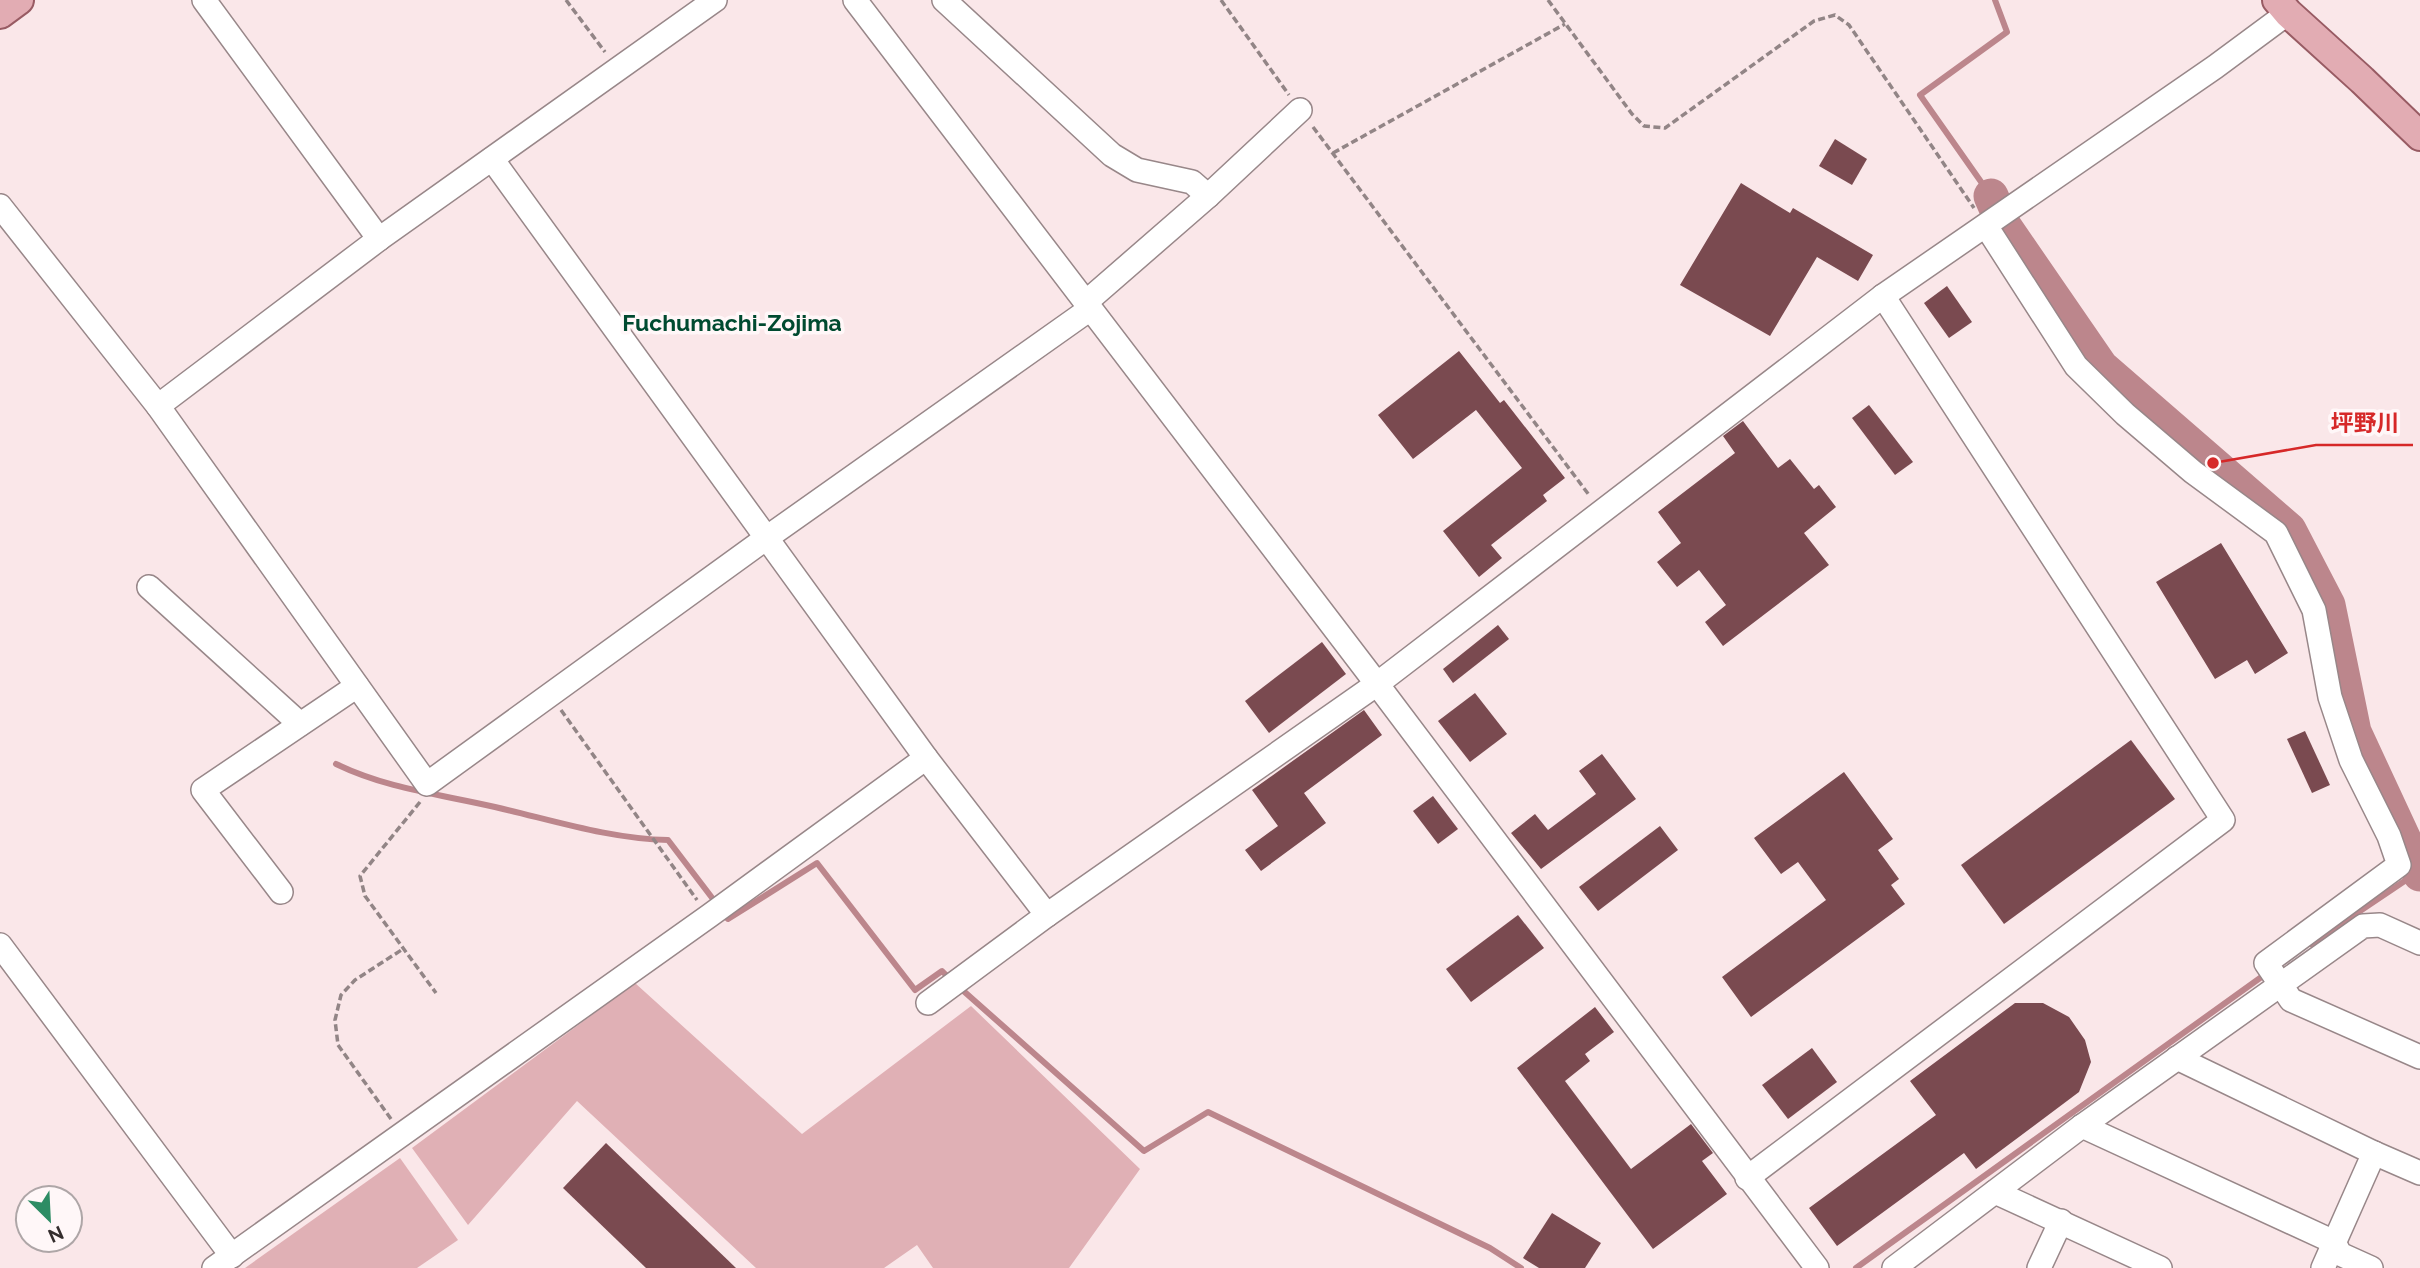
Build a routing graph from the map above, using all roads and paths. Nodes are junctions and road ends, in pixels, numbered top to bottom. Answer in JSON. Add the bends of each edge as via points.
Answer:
{"nodes":[{"id":1,"x":19,"y":0,"type":"edge"},
{"id":2,"x":204,"y":0,"type":"edge"},
{"id":3,"x":566,"y":0,"type":"edge"},
{"id":4,"x":715,"y":0,"type":"edge"},
{"id":5,"x":855,"y":0,"type":"edge"},
{"id":6,"x":944,"y":0,"type":"edge"},
{"id":7,"x":1221,"y":0,"type":"edge"},
{"id":8,"x":1548,"y":0,"type":"edge"},
{"id":9,"x":2282,"y":7,"type":"edge"},
{"id":10,"x":0,"y":14,"type":"edge"},
{"id":11,"x":1565,"y":24,"type":"junction"},
{"id":12,"x":618,"y":69,"type":"junction"},
{"id":13,"x":1300,"y":110,"type":"junction"},
{"id":14,"x":2420,"y":136,"type":"edge"},
{"id":15,"x":1332,"y":153,"type":"junction"},
{"id":16,"x":492,"y":159,"type":"junction"},
{"id":17,"x":1208,"y":196,"type":"junction"},
{"id":18,"x":0,"y":206,"type":"edge"},
{"id":19,"x":1986,"y":226,"type":"junction"},
{"id":20,"x":379,"y":239,"type":"junction"},
{"id":21,"x":1883,"y":296,"type":"junction"},
{"id":22,"x":1087,"y":306,"type":"junction"},
{"id":23,"x":158,"y":406,"type":"junction"},
{"id":24,"x":1601,"y":510,"type":"junction"},
{"id":25,"x":765,"y":539,"type":"junction"},
{"id":26,"x":149,"y":587,"type":"dead end"},
{"id":27,"x":1377,"y":684,"type":"junction"},
{"id":28,"x":357,"y":686,"type":"junction"},
{"id":29,"x":550,"y":695,"type":"junction"},
{"id":30,"x":300,"y":724,"type":"junction"},
{"id":31,"x":926,"y":758,"type":"junction"},
{"id":32,"x":428,"y":784,"type":"junction"},
{"id":33,"x":281,"y":892,"type":"dead end"},
{"id":34,"x":1047,"y":915,"type":"junction"},
{"id":35,"x":709,"y":916,"type":"junction"},
{"id":36,"x":2420,"y":943,"type":"edge"},
{"id":37,"x":0,"y":945,"type":"edge"},
{"id":38,"x":403,"y":949,"type":"junction"},
{"id":39,"x":2282,"y":986,"type":"junction"},
{"id":40,"x":436,"y":993,"type":"dead end"},
{"id":41,"x":928,"y":1003,"type":"dead end"},
{"id":42,"x":2420,"y":1057,"type":"edge"},
{"id":43,"x":2177,"y":1058,"type":"junction"},
{"id":44,"x":2082,"y":1126,"type":"junction"},
{"id":45,"x":402,"y":1135,"type":"junction"},
{"id":46,"x":2374,"y":1153,"type":"junction"},
{"id":47,"x":2420,"y":1173,"type":"edge"},
{"id":48,"x":1748,"y":1178,"type":"junction"},
{"id":49,"x":1995,"y":1192,"type":"junction"},
{"id":50,"x":2061,"y":1221,"type":"junction"},
{"id":51,"x":2334,"y":1242,"type":"junction"},
{"id":52,"x":223,"y":1262,"type":"edge"},
{"id":53,"x":1816,"y":1268,"type":"edge"},
{"id":54,"x":1894,"y":1268,"type":"edge"},
{"id":55,"x":2039,"y":1268,"type":"edge"},
{"id":56,"x":2160,"y":1268,"type":"edge"},
{"id":57,"x":2323,"y":1268,"type":"edge"},
{"id":58,"x":2371,"y":1268,"type":"edge"}],
"edges":[{"from":1,"to":10,"type":"main road"},
{"from":2,"to":20,"type":"street"},
{"from":3,"to":12,"type":"path"},
{"from":4,"to":12,"type":"street"},
{"from":5,"to":22,"type":"street"},
{"from":6,"to":17,"type":"street","via":[[1112,155],[1137,170],[1192,182]]},
{"from":7,"to":13,"type":"path"},
{"from":8,"to":11,"type":"path"},
{"from":9,"to":14,"type":"main road"},
{"from":9,"to":19,"type":"street","via":[[2215,67]]},
{"from":11,"to":15,"type":"path"},
{"from":11,"to":19,"type":"path","via":[[1644,127],[1665,128],[1814,21],[1835,15],[1849,25]]},
{"from":12,"to":16,"type":"street"},
{"from":13,"to":15,"type":"path"},
{"from":13,"to":17,"type":"street"},
{"from":15,"to":24,"type":"path"},
{"from":16,"to":20,"type":"street"},
{"from":16,"to":25,"type":"street"},
{"from":17,"to":22,"type":"street"},
{"from":18,"to":23,"type":"street"},
{"from":19,"to":21,"type":"street"},
{"from":19,"to":39,"type":"street","via":[[2076,366],[2193,472],[2276,533],[2314,610],[2330,697],[2351,760],[2399,864],[2266,963]]},
{"from":20,"to":23,"type":"street"},
{"from":21,"to":24,"type":"street"},
{"from":21,"to":48,"type":"street","via":[[2223,820]]},
{"from":22,"to":25,"type":"street"},
{"from":22,"to":27,"type":"street"},
{"from":23,"to":28,"type":"street"},
{"from":24,"to":27,"type":"street"},
{"from":25,"to":29,"type":"street"},
{"from":25,"to":31,"type":"street"},
{"from":26,"to":30,"type":"street"},
{"from":27,"to":34,"type":"street"},
{"from":27,"to":48,"type":"street"},
{"from":28,"to":30,"type":"street"},
{"from":28,"to":32,"type":"street"},
{"from":29,"to":32,"type":"street"},
{"from":29,"to":35,"type":"path"},
{"from":30,"to":33,"type":"street","via":[[203,790]]},
{"from":31,"to":34,"type":"street"},
{"from":31,"to":35,"type":"street"},
{"from":32,"to":38,"type":"path","via":[[419,806],[360,876],[365,896]]},
{"from":34,"to":41,"type":"street"},
{"from":35,"to":45,"type":"street"},
{"from":36,"to":39,"type":"street","via":[[2380,925],[2363,926]]},
{"from":37,"to":52,"type":"street"},
{"from":38,"to":40,"type":"path"},
{"from":38,"to":45,"type":"path","via":[[355,980],[341,995],[335,1020],[338,1045]]},
{"from":39,"to":42,"type":"street","via":[[2291,1000]]},
{"from":39,"to":43,"type":"street"},
{"from":43,"to":44,"type":"street"},
{"from":43,"to":46,"type":"street"},
{"from":44,"to":49,"type":"street"},
{"from":44,"to":51,"type":"street"},
{"from":45,"to":52,"type":"street"},
{"from":46,"to":47,"type":"street"},
{"from":46,"to":51,"type":"street"},
{"from":48,"to":53,"type":"street"},
{"from":49,"to":50,"type":"street"},
{"from":49,"to":54,"type":"street"},
{"from":50,"to":55,"type":"street"},
{"from":50,"to":56,"type":"street"},
{"from":51,"to":57,"type":"street"},
{"from":51,"to":58,"type":"street","via":[[2340,1254]]}]}
